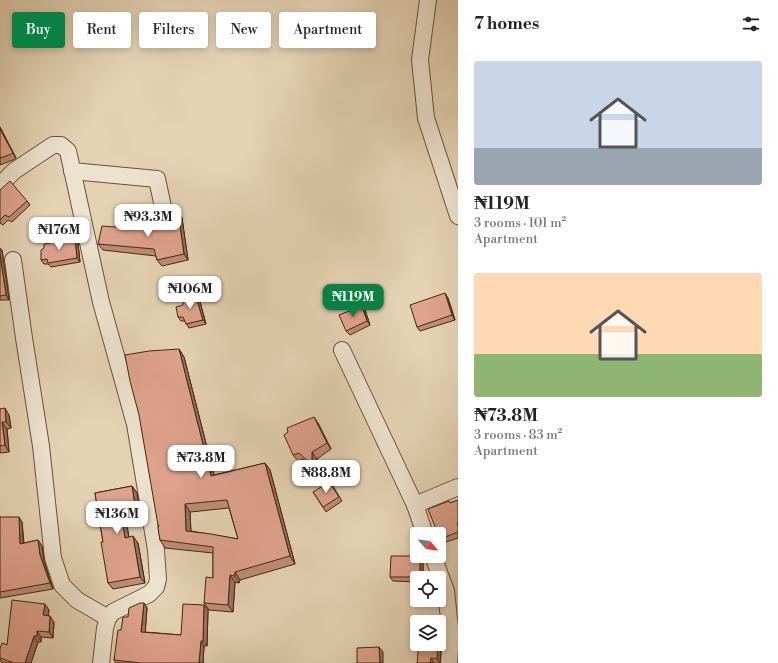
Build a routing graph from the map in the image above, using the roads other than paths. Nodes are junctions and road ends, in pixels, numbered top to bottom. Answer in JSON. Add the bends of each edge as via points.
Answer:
{"nodes":[{"id":1,"x":428,"y":0,"type":"edge"},
{"id":2,"x":72,"y":171,"type":"junction"},
{"id":3,"x":0,"y":185,"type":"edge"},
{"id":4,"x":458,"y":216,"type":"edge"},
{"id":5,"x":166,"y":221,"type":"edge"},
{"id":6,"x":13,"y":260,"type":"dead end"},
{"id":7,"x":342,"y":350,"type":"dead end"},
{"id":8,"x":458,"y":487,"type":"edge"},
{"id":9,"x":415,"y":505,"type":"junction"},
{"id":10,"x":423,"y":527,"type":"edge"},
{"id":11,"x":436,"y":563,"type":"edge"},
{"id":12,"x":108,"y":618,"type":"junction"},
{"id":13,"x":101,"y":663,"type":"edge"},
{"id":14,"x":449,"y":663,"type":"edge"}],
"edges":[{"from":1,"to":4,"type":"street","via":[[420,60],[426,118]]},
{"from":2,"to":3,"type":"street","via":[[68,151],[61,145],[53,145]]},
{"from":2,"to":5,"type":"street","via":[[157,179]]},
{"from":2,"to":12,"type":"street","via":[[101,302],[135,424],[156,550],[156,587],[149,594],[112,612]]},
{"from":6,"to":12,"type":"street","via":[[41,446],[53,558],[62,586],[76,600]]},
{"from":7,"to":9,"type":"street"},
{"from":8,"to":9,"type":"street"},
{"from":9,"to":10,"type":"street"},
{"from":11,"to":14,"type":"street","via":[[446,591],[451,637]]},
{"from":12,"to":13,"type":"street"}]}
